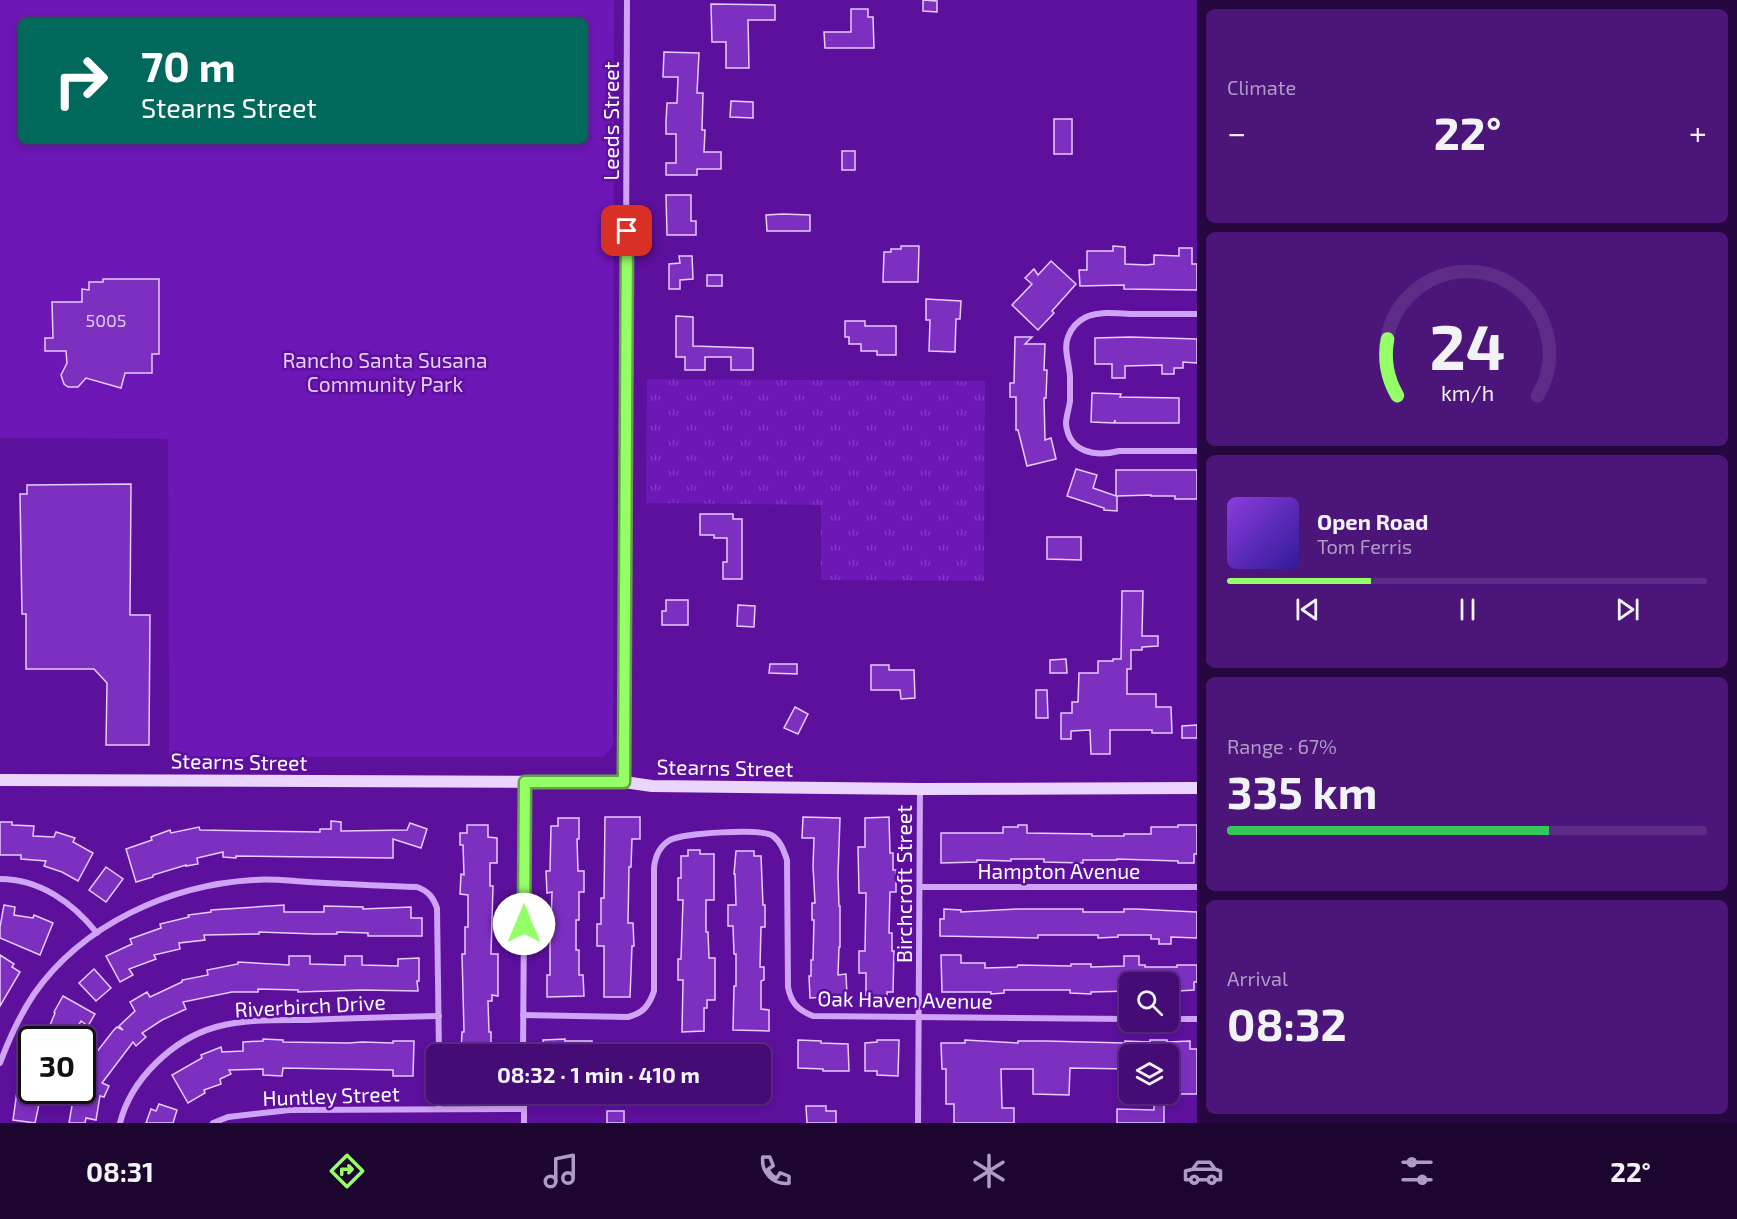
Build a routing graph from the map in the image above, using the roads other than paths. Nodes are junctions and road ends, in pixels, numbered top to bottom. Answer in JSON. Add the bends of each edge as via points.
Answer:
{"nodes":[{"id":1,"x":627,"y":0,"type":"edge"},
{"id":2,"x":1197,"y":314,"type":"edge"},
{"id":3,"x":1197,"y":451,"type":"edge"},
{"id":4,"x":0,"y":780,"type":"edge"},
{"id":5,"x":525,"y":782,"type":"junction"},
{"id":6,"x":624,"y":782,"type":"junction"},
{"id":7,"x":1197,"y":788,"type":"edge"},
{"id":8,"x":920,"y":789,"type":"junction"},
{"id":9,"x":0,"y":879,"type":"edge"},
{"id":10,"x":920,"y":887,"type":"junction"},
{"id":11,"x":1197,"y":887,"type":"edge"},
{"id":12,"x":97,"y":933,"type":"junction"},
{"id":13,"x":523,"y":1015,"type":"junction"},
{"id":14,"x":439,"y":1016,"type":"junction"},
{"id":15,"x":919,"y":1016,"type":"junction"},
{"id":16,"x":1119,"y":1019,"type":"edge"},
{"id":17,"x":1179,"y":1019,"type":"edge"},
{"id":18,"x":1197,"y":1019,"type":"edge"},
{"id":19,"x":439,"y":1044,"type":"edge"},
{"id":20,"x":524,"y":1044,"type":"edge"},
{"id":21,"x":0,"y":1063,"type":"edge"},
{"id":22,"x":439,"y":1104,"type":"edge"},
{"id":23,"x":524,"y":1104,"type":"edge"},
{"id":24,"x":439,"y":1108,"type":"junction"},
{"id":25,"x":524,"y":1109,"type":"junction"},
{"id":26,"x":120,"y":1123,"type":"edge"},
{"id":27,"x":213,"y":1123,"type":"edge"},
{"id":28,"x":524,"y":1123,"type":"edge"},
{"id":29,"x":918,"y":1123,"type":"edge"}],
"edges":[{"from":1,"to":6,"type":"street","name":"Leeds Street"},
{"from":2,"to":3,"type":"street","via":[[1089,316],[1072,329],[1066,349],[1070,370],[1066,427],[1076,445],[1096,454]]},
{"from":4,"to":5,"type":"main road","name":"Stearns Street"},
{"from":5,"to":6,"type":"main road","name":"Stearns Street"},
{"from":5,"to":13,"type":"street"},
{"from":6,"to":8,"type":"main road","name":"Stearns Street","via":[[652,786]]},
{"from":7,"to":8,"type":"main road","name":"Stearns Street"},
{"from":8,"to":10,"type":"street","name":"Birchcroft Street"},
{"from":9,"to":12,"type":"street","via":[[41,888],[65,900]]},
{"from":10,"to":11,"type":"street","name":"Hampton Avenue"},
{"from":10,"to":15,"type":"street","name":"Birchcroft Street"},
{"from":12,"to":14,"type":"street","via":[[152,902],[218,883],[255,879],[420,889],[430,895],[436,908]]},
{"from":12,"to":21,"type":"street","via":[[64,960],[34,994]]},
{"from":13,"to":15,"type":"street","name":"Oak Haven Avenue","via":[[638,1014],[654,991],[654,868],[659,850],[682,836],[749,831],[772,836],[783,847],[787,860],[788,987],[795,1005],[813,1016]]},
{"from":13,"to":20,"type":"street"},
{"from":14,"to":19,"type":"street"},
{"from":14,"to":26,"type":"street","name":"Riverbirch Drive","via":[[249,1021],[215,1027],[163,1056],[133,1093]]},
{"from":15,"to":16,"type":"street","name":"Oak Haven Avenue"},
{"from":15,"to":29,"type":"street","name":"Birchcroft Street"},
{"from":17,"to":18,"type":"street"},
{"from":22,"to":24,"type":"street"},
{"from":23,"to":25,"type":"street"},
{"from":24,"to":25,"type":"street","name":"Huntley Street"},
{"from":24,"to":27,"type":"street","name":"Huntley Street","via":[[290,1110],[228,1117]]},
{"from":25,"to":28,"type":"street"}]}
